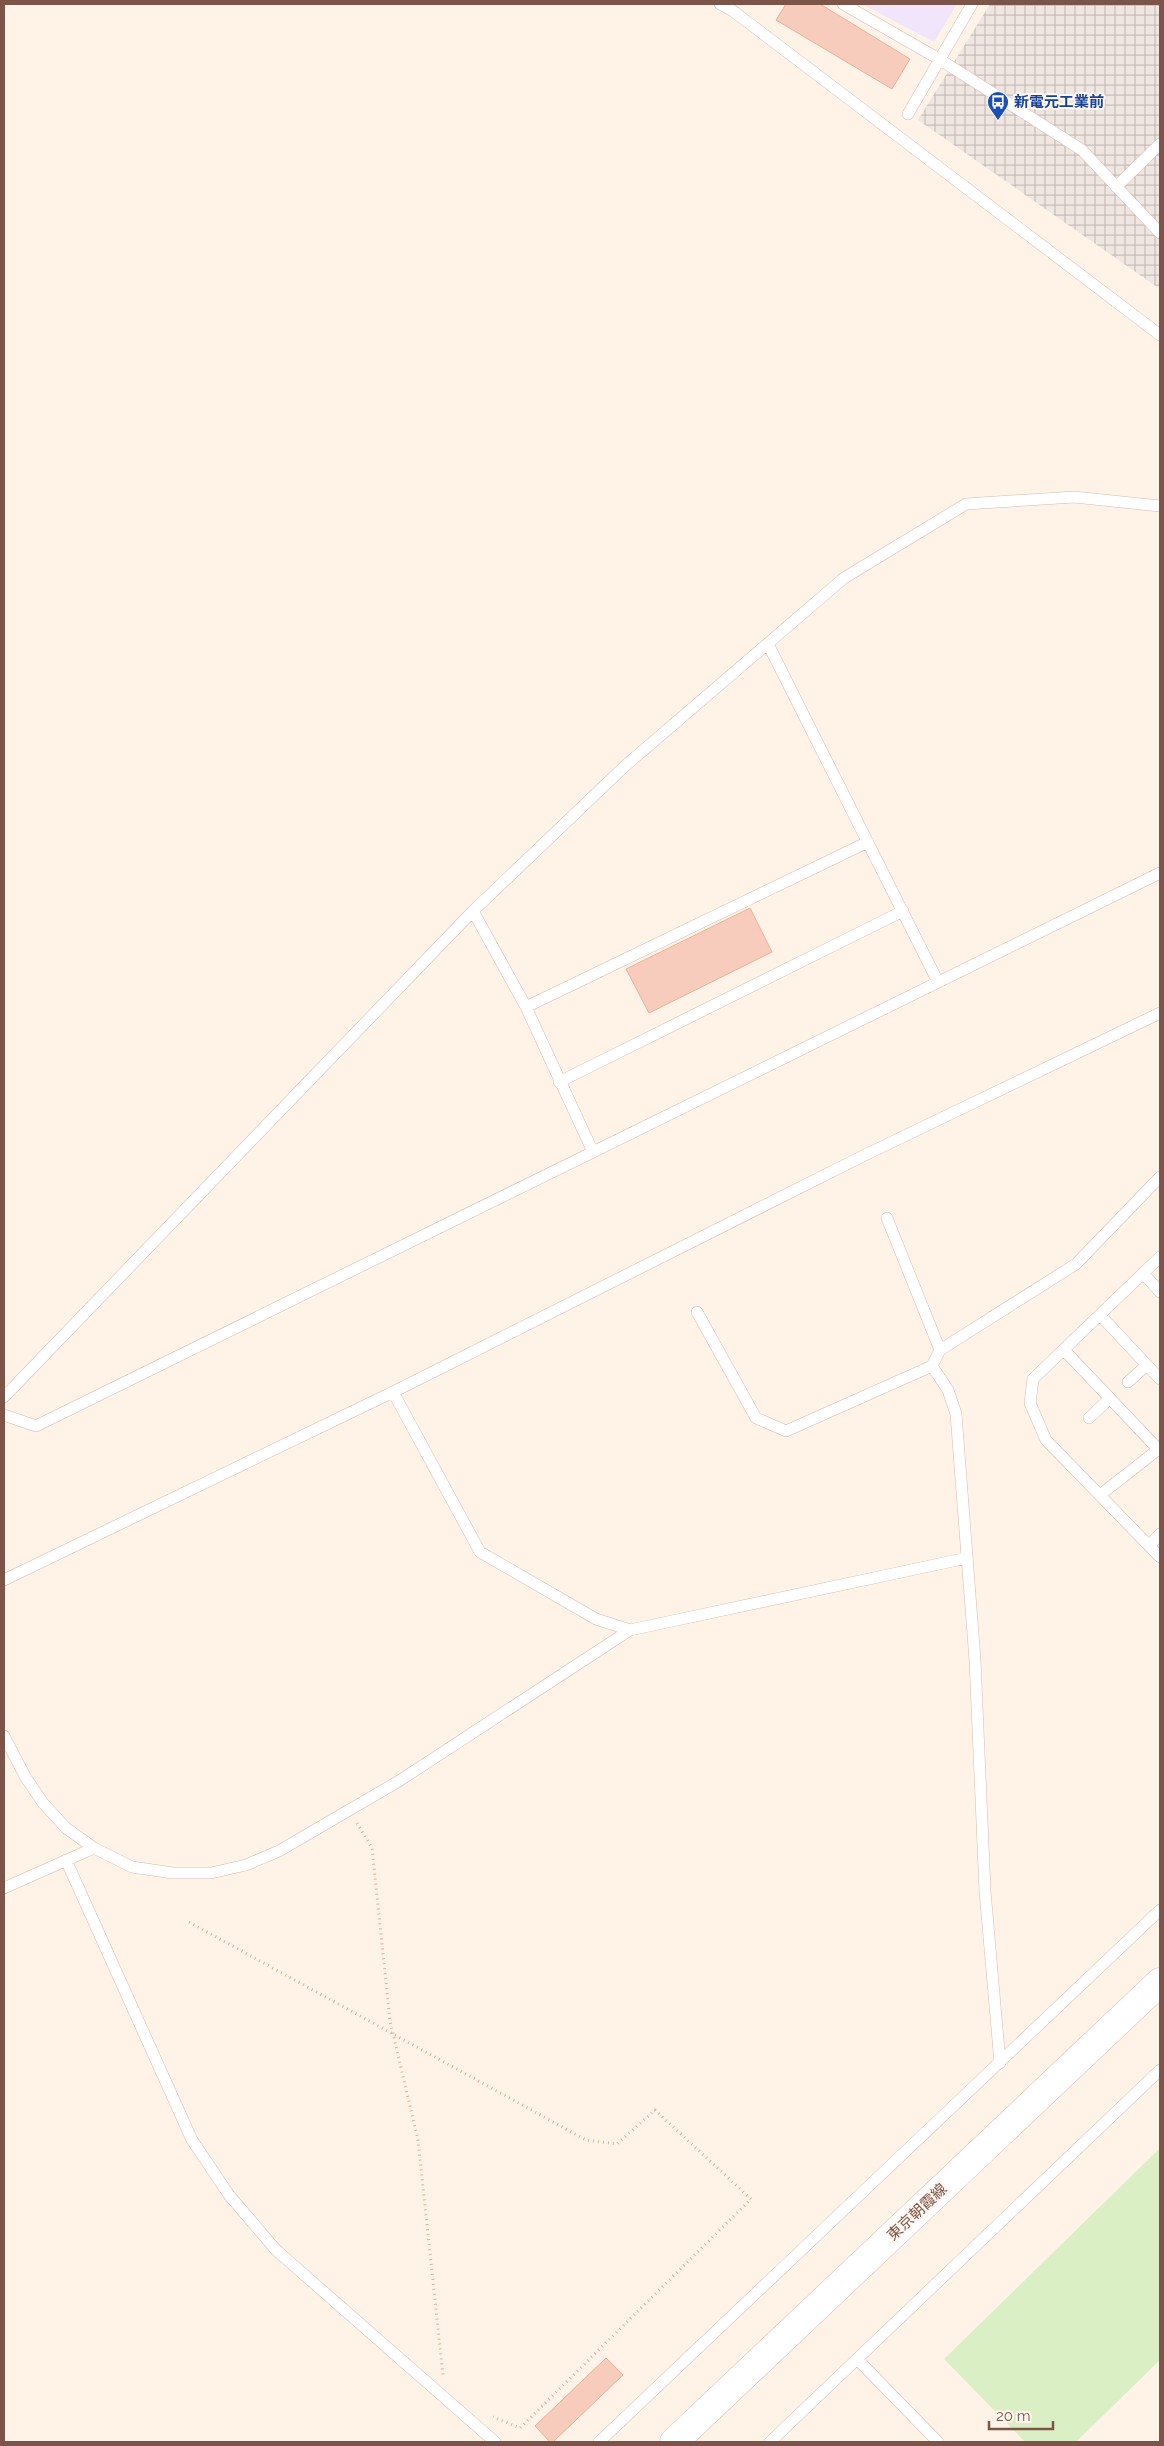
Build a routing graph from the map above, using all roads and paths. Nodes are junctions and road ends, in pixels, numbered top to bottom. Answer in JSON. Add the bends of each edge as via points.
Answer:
{"nodes":[{"id":1,"x":720,"y":4,"type":"edge"},
{"id":2,"x":842,"y":4,"type":"edge"},
{"id":3,"x":972,"y":4,"type":"edge"},
{"id":4,"x":940,"y":59,"type":"junction"},
{"id":5,"x":908,"y":114,"type":"dead end"},
{"id":6,"x":1160,"y":144,"type":"edge"},
{"id":7,"x":1116,"y":187,"type":"junction"},
{"id":8,"x":1160,"y":233,"type":"edge"},
{"id":9,"x":1160,"y":335,"type":"edge"},
{"id":10,"x":1160,"y":506,"type":"edge"},
{"id":11,"x":768,"y":644,"type":"junction"},
{"id":12,"x":868,"y":842,"type":"junction"},
{"id":13,"x":1160,"y":873,"type":"edge"},
{"id":14,"x":472,"y":911,"type":"junction"},
{"id":15,"x":903,"y":911,"type":"junction"},
{"id":16,"x":938,"y":982,"type":"junction"},
{"id":17,"x":526,"y":1007,"type":"junction"},
{"id":18,"x":1160,"y":1013,"type":"edge"},
{"id":19,"x":559,"y":1082,"type":"junction"},
{"id":20,"x":593,"y":1152,"type":"junction"},
{"id":21,"x":1160,"y":1177,"type":"edge"},
{"id":22,"x":887,"y":1218,"type":"dead end"},
{"id":23,"x":1160,"y":1257,"type":"edge"},
{"id":24,"x":1143,"y":1274,"type":"junction"},
{"id":25,"x":1160,"y":1292,"type":"edge"},
{"id":26,"x":697,"y":1312,"type":"dead end"},
{"id":27,"x":1100,"y":1315,"type":"junction"},
{"id":28,"x":940,"y":1350,"type":"junction"},
{"id":29,"x":1064,"y":1350,"type":"junction"},
{"id":30,"x":1147,"y":1365,"type":"junction"},
{"id":31,"x":932,"y":1366,"type":"junction"},
{"id":32,"x":1160,"y":1379,"type":"edge"},
{"id":33,"x":1128,"y":1382,"type":"dead end"},
{"id":34,"x":393,"y":1392,"type":"junction"},
{"id":35,"x":4,"y":1397,"type":"edge"},
{"id":36,"x":1110,"y":1398,"type":"junction"},
{"id":37,"x":4,"y":1416,"type":"edge"},
{"id":38,"x":1088,"y":1418,"type":"dead end"},
{"id":39,"x":1159,"y":1449,"type":"edge"},
{"id":40,"x":1100,"y":1495,"type":"junction"},
{"id":41,"x":1160,"y":1534,"type":"edge"},
{"id":42,"x":1149,"y":1546,"type":"junction"},
{"id":43,"x":1160,"y":1557,"type":"edge"},
{"id":44,"x":967,"y":1558,"type":"junction"},
{"id":45,"x":4,"y":1580,"type":"edge"},
{"id":46,"x":630,"y":1630,"type":"junction"},
{"id":47,"x":4,"y":1736,"type":"edge"},
{"id":48,"x":349,"y":1810,"type":"junction"},
{"id":49,"x":94,"y":1848,"type":"junction"},
{"id":50,"x":66,"y":1860,"type":"junction"},
{"id":51,"x":4,"y":1888,"type":"edge"},
{"id":52,"x":1160,"y":1910,"type":"edge"},
{"id":53,"x":189,"y":1922,"type":"dead end"},
{"id":54,"x":1160,"y":1982,"type":"edge"},
{"id":55,"x":393,"y":2035,"type":"junction"},
{"id":56,"x":1000,"y":2063,"type":"junction"},
{"id":57,"x":1160,"y":2070,"type":"edge"},
{"id":58,"x":857,"y":2359,"type":"junction"},
{"id":59,"x":445,"y":2397,"type":"junction"},
{"id":60,"x":487,"y":2414,"type":"dead end"},
{"id":61,"x":495,"y":2442,"type":"edge"},
{"id":62,"x":599,"y":2442,"type":"edge"},
{"id":63,"x":674,"y":2442,"type":"edge"},
{"id":64,"x":770,"y":2442,"type":"edge"},
{"id":65,"x":938,"y":2442,"type":"edge"}],
"edges":[{"from":1,"to":9,"type":"lane"},
{"from":2,"to":4,"type":"lane"},
{"from":3,"to":4,"type":"lane"},
{"from":4,"to":5,"type":"lane"},
{"from":4,"to":7,"type":"lane","via":[[1082,150]]},
{"from":6,"to":7,"type":"lane"},
{"from":7,"to":8,"type":"lane"},
{"from":10,"to":11,"type":"lane","via":[[1074,497],[966,504],[844,578]]},
{"from":11,"to":12,"type":"lane"},
{"from":11,"to":14,"type":"lane","via":[[625,766]]},
{"from":12,"to":15,"type":"lane"},
{"from":12,"to":17,"type":"lane"},
{"from":13,"to":16,"type":"lane"},
{"from":14,"to":17,"type":"lane"},
{"from":14,"to":35,"type":"lane"},
{"from":15,"to":16,"type":"lane"},
{"from":15,"to":19,"type":"lane"},
{"from":16,"to":20,"type":"lane"},
{"from":17,"to":19,"type":"lane"},
{"from":18,"to":34,"type":"lane","via":[[856,1160]]},
{"from":19,"to":20,"type":"lane"},
{"from":20,"to":37,"type":"lane","via":[[36,1426]]},
{"from":21,"to":28,"type":"lane","via":[[1076,1264]]},
{"from":22,"to":28,"type":"lane"},
{"from":23,"to":24,"type":"lane"},
{"from":24,"to":25,"type":"lane"},
{"from":24,"to":27,"type":"lane"},
{"from":26,"to":31,"type":"lane","via":[[756,1418],[786,1431]]},
{"from":27,"to":29,"type":"lane"},
{"from":27,"to":30,"type":"lane"},
{"from":28,"to":31,"type":"lane"},
{"from":29,"to":36,"type":"lane"},
{"from":29,"to":40,"type":"lane","via":[[1034,1379],[1030,1403],[1046,1440]]},
{"from":30,"to":32,"type":"lane"},
{"from":30,"to":33,"type":"lane"},
{"from":31,"to":44,"type":"lane","via":[[948,1390],[956,1414]]},
{"from":34,"to":45,"type":"lane"},
{"from":34,"to":46,"type":"lane","via":[[480,1552],[596,1619]]},
{"from":36,"to":38,"type":"lane"},
{"from":36,"to":39,"type":"lane"},
{"from":39,"to":40,"type":"lane"},
{"from":40,"to":42,"type":"lane"},
{"from":41,"to":42,"type":"lane"},
{"from":42,"to":43,"type":"lane"},
{"from":44,"to":46,"type":"lane"},
{"from":44,"to":56,"type":"lane","via":[[985,1891]]},
{"from":46,"to":48,"type":"lane"},
{"from":47,"to":49,"type":"lane","via":[[43,1803],[66,1828]]},
{"from":48,"to":49,"type":"lane","via":[[279,1851],[246,1865],[211,1873],[173,1873],[132,1867]]},
{"from":48,"to":55,"type":"path","via":[[372,1848]]},
{"from":49,"to":50,"type":"lane"},
{"from":50,"to":51,"type":"lane"},
{"from":50,"to":59,"type":"lane","via":[[192,2140],[229,2195],[276,2250]]},
{"from":52,"to":56,"type":"lane"},
{"from":53,"to":55,"type":"path"},
{"from":54,"to":63,"type":"main road","name":"東京朝霞線"},
{"from":55,"to":59,"type":"path","via":[[418,2140]]},
{"from":55,"to":60,"type":"path","via":[[586,2140],[617,2144],[655,2110],[751,2199],[520,2428]]},
{"from":56,"to":62,"type":"lane"},
{"from":57,"to":58,"type":"lane"},
{"from":58,"to":64,"type":"lane"},
{"from":58,"to":65,"type":"lane"},
{"from":59,"to":61,"type":"lane"}]}
